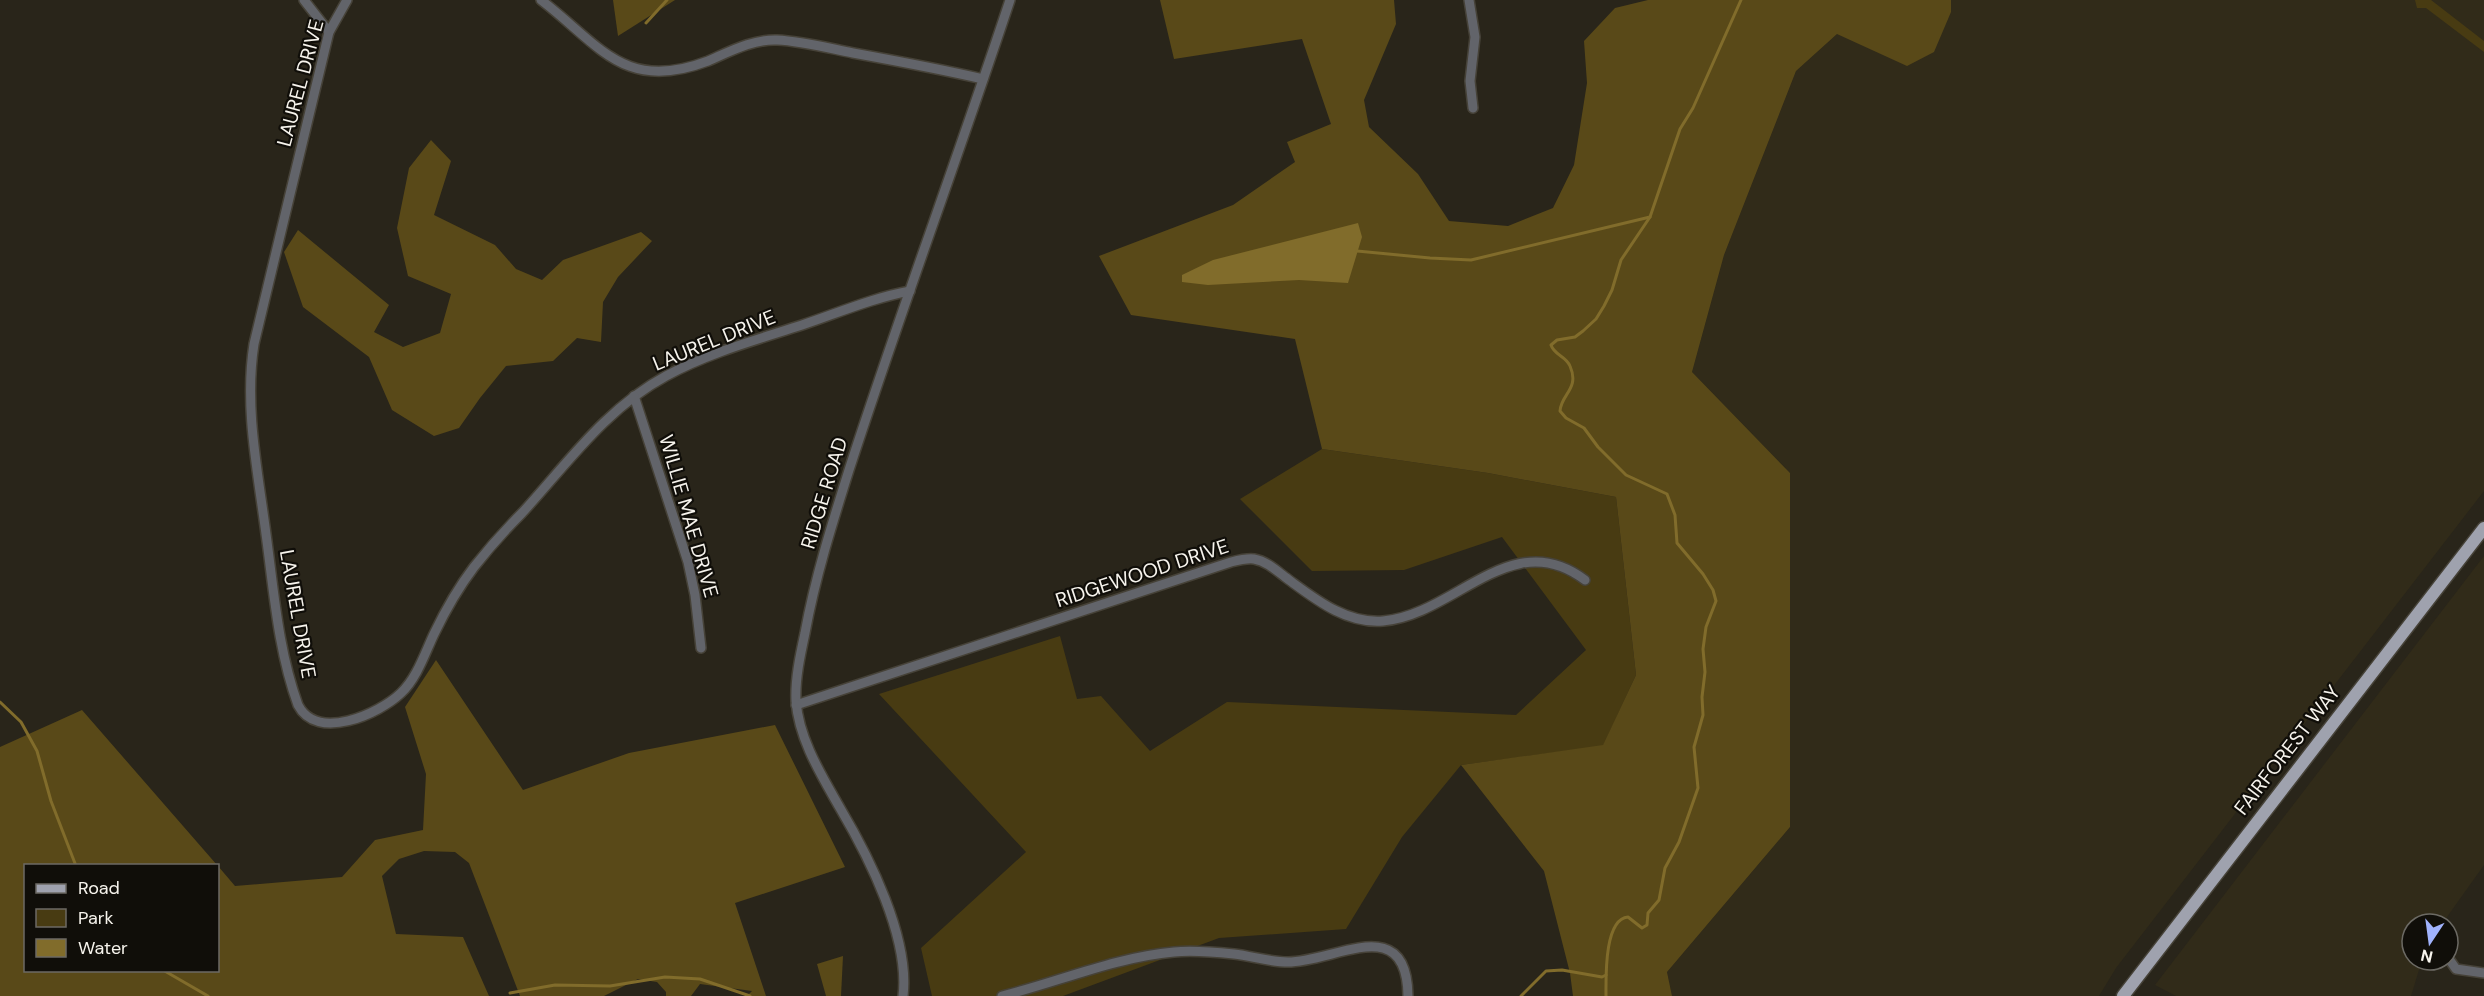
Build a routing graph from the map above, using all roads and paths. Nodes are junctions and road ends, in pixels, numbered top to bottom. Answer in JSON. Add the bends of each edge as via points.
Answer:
{"nodes":[{"id":1,"x":304,"y":0,"type":"edge"},
{"id":2,"x":347,"y":0,"type":"edge"},
{"id":3,"x":541,"y":0,"type":"edge"},
{"id":4,"x":1010,"y":0,"type":"edge"},
{"id":5,"x":1470,"y":0,"type":"edge"},
{"id":6,"x":329,"y":33,"type":"junction"},
{"id":7,"x":983,"y":79,"type":"junction"},
{"id":8,"x":1473,"y":108,"type":"dead end"},
{"id":9,"x":910,"y":291,"type":"junction"},
{"id":10,"x":634,"y":396,"type":"junction"},
{"id":11,"x":2484,"y":528,"type":"edge"},
{"id":12,"x":1586,"y":580,"type":"dead end"},
{"id":13,"x":701,"y":648,"type":"dead end"},
{"id":14,"x":796,"y":705,"type":"junction"},
{"id":15,"x":2460,"y":970,"type":"edge"},
{"id":16,"x":2484,"y":973,"type":"edge"},
{"id":17,"x":903,"y":996,"type":"edge"},
{"id":18,"x":1002,"y":996,"type":"edge"},
{"id":19,"x":1408,"y":996,"type":"edge"},
{"id":20,"x":2123,"y":996,"type":"edge"}],
"edges":[{"from":1,"to":6,"type":"street"},
{"from":2,"to":6,"type":"street","name":"LAUREL DRIVE"},
{"from":3,"to":7,"type":"street","via":[[604,54],[618,63],[646,71],[677,70],[752,43],[777,40]]},
{"from":4,"to":7,"type":"street","name":"RIDGE ROAD"},
{"from":5,"to":8,"type":"street","via":[[1475,37],[1470,81]]},
{"from":6,"to":10,"type":"street","name":"LAUREL DRIVE","via":[[254,344],[249,383],[276,618],[295,698],[304,714],[338,724],[401,693],[473,568],[587,437]]},
{"from":7,"to":9,"type":"street","name":"RIDGE ROAD"},
{"from":9,"to":10,"type":"street","name":"LAUREL DRIVE","via":[[878,297],[710,356],[665,376]]},
{"from":9,"to":14,"type":"street","name":"RIDGE ROAD","via":[[820,566],[799,662]]},
{"from":10,"to":13,"type":"street","name":"WILLIE MAE DRIVE","via":[[688,562]]},
{"from":11,"to":20,"type":"main road","name":"FAIRFOREST WAY"},
{"from":12,"to":14,"type":"street","name":"RIDGEWOOD DRIVE","via":[[1563,566],[1519,563],[1500,568],[1421,610],[1393,620],[1373,621],[1338,613],[1266,563],[1247,559]]},
{"from":14,"to":17,"type":"street","name":"RIDGE ROAD","via":[[810,752],[878,880],[900,953]]},
{"from":15,"to":16,"type":"street"},
{"from":18,"to":19,"type":"street","via":[[1175,952],[1235,954],[1288,962],[1369,946],[1385,948],[1396,956],[1403,966]]}]}
